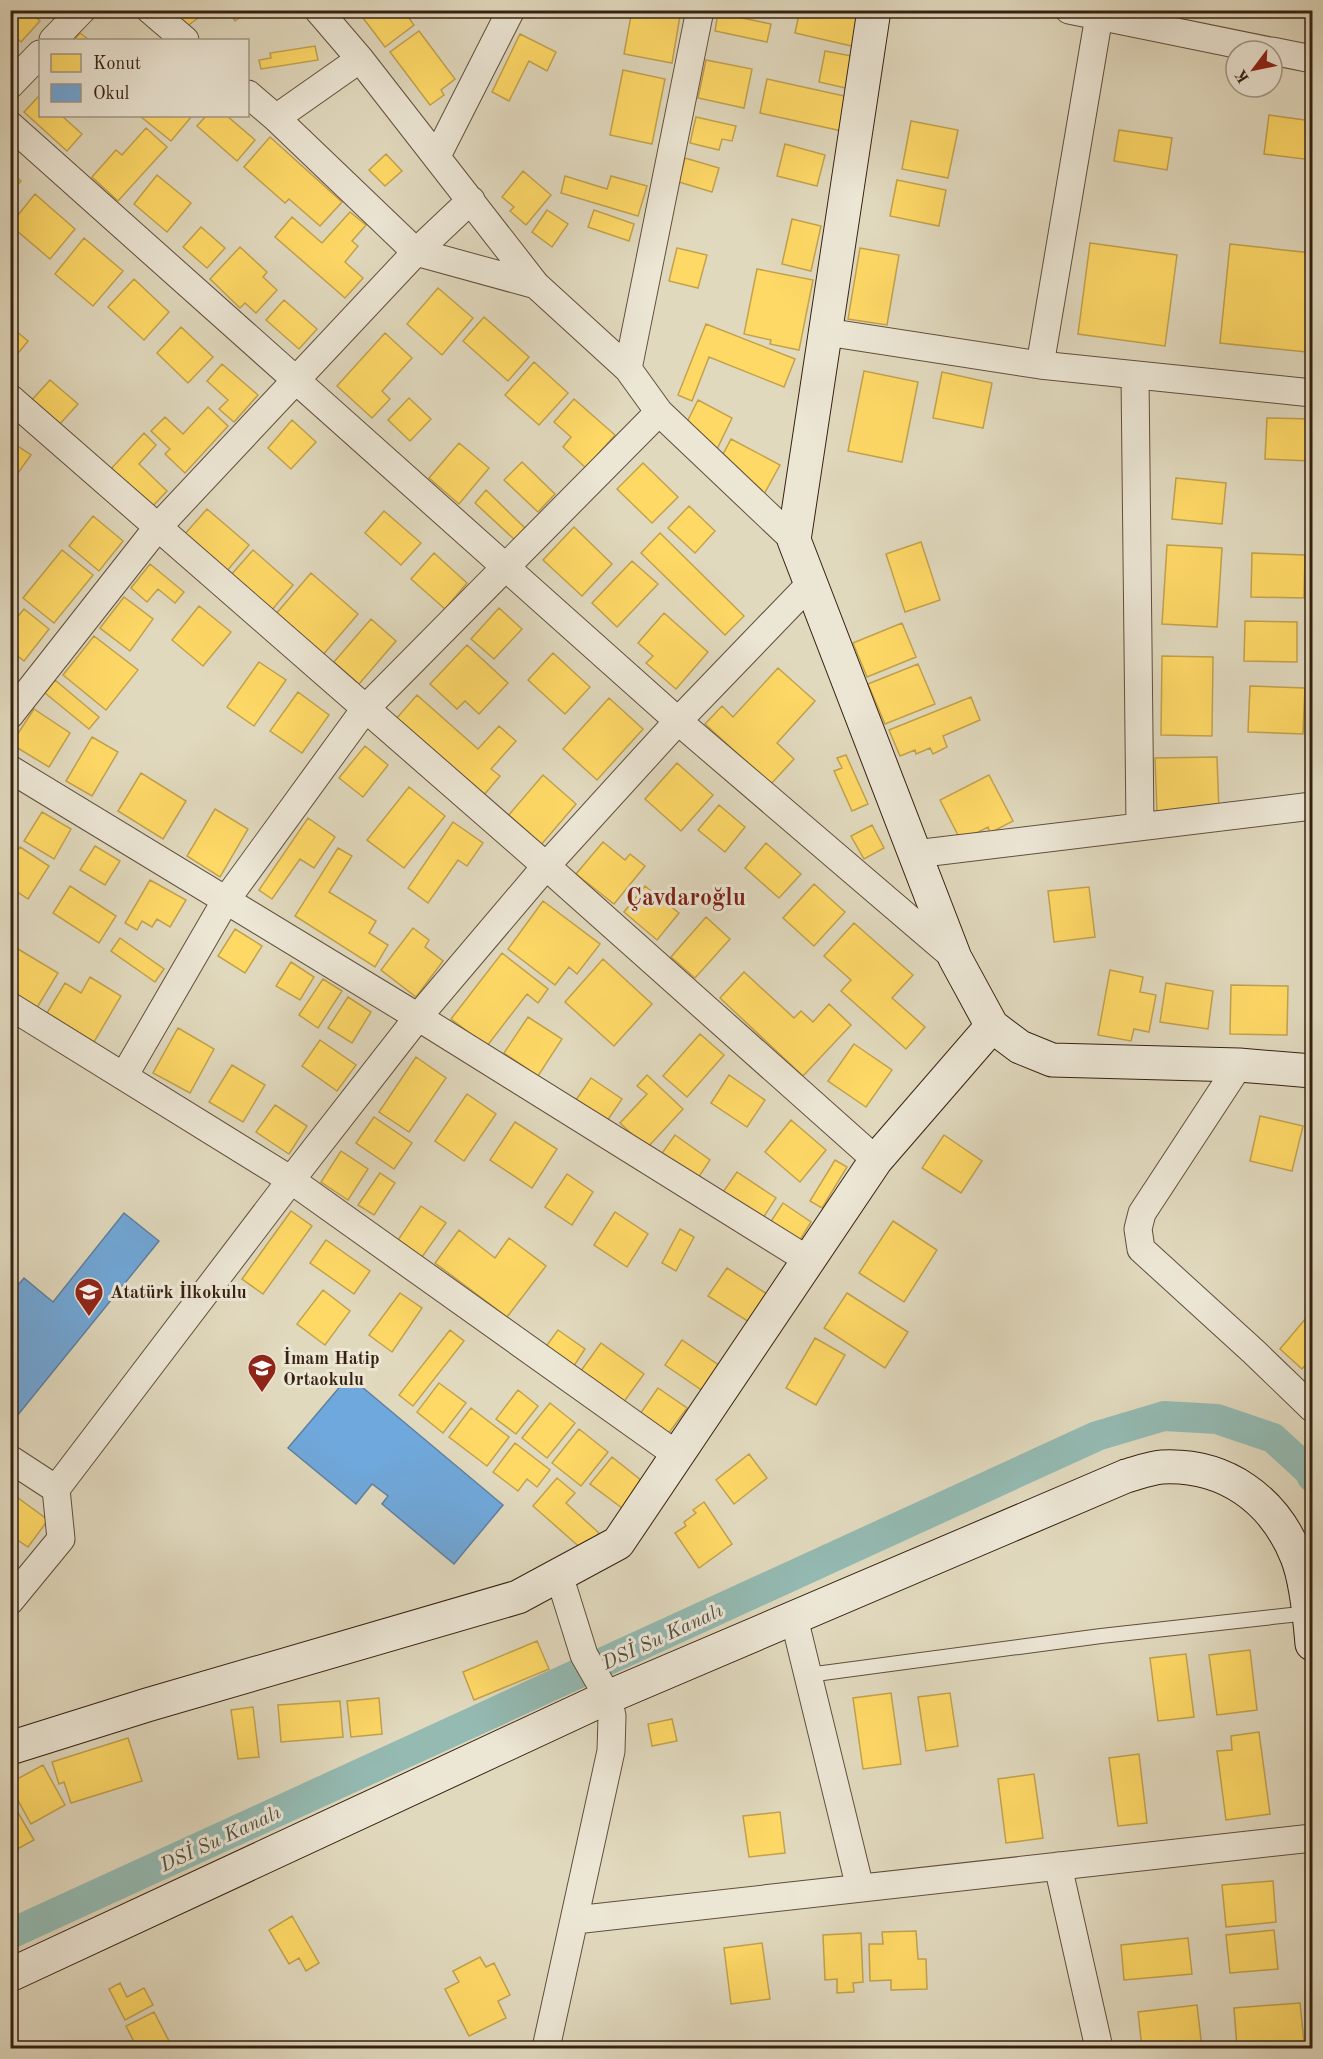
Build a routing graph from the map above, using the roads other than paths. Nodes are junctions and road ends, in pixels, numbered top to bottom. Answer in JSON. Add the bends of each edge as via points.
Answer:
{"nodes":[{"id":1,"x":82,"y":10,"type":"edge"},
{"id":2,"x":150,"y":10,"type":"edge"},
{"id":3,"x":318,"y":10,"type":"edge"},
{"id":4,"x":511,"y":10,"type":"edge"},
{"id":5,"x":700,"y":10,"type":"edge"},
{"id":6,"x":874,"y":10,"type":"edge"},
{"id":7,"x":1069,"y":10,"type":"edge"},
{"id":8,"x":1099,"y":14,"type":"edge"},
{"id":9,"x":55,"y":39,"type":"edge"},
{"id":10,"x":184,"y":39,"type":"edge"},
{"id":11,"x":1224,"y":41,"type":"edge"},
{"id":12,"x":1284,"y":54,"type":"edge"},
{"id":13,"x":39,"y":55,"type":"edge"},
{"id":14,"x":360,"y":59,"type":"junction"},
{"id":15,"x":1312,"y":59,"type":"edge"},
{"id":16,"x":10,"y":85,"type":"edge"},
{"id":17,"x":249,"y":95,"type":"edge"},
{"id":18,"x":276,"y":118,"type":"junction"},
{"id":19,"x":10,"y":125,"type":"edge"},
{"id":20,"x":437,"y":156,"type":"junction"},
{"id":21,"x":471,"y":200,"type":"junction"},
{"id":22,"x":416,"y":252,"type":"junction"},
{"id":23,"x":536,"y":285,"type":"junction"},
{"id":24,"x":826,"y":332,"type":"junction"},
{"id":25,"x":1040,"y":365,"type":"junction"},
{"id":26,"x":628,"y":369,"type":"junction"},
{"id":27,"x":1135,"y":376,"type":"junction"},
{"id":28,"x":295,"y":379,"type":"junction"},
{"id":29,"x":1312,"y":393,"type":"edge"},
{"id":30,"x":10,"y":398,"type":"edge"},
{"id":31,"x":659,"y":412,"type":"junction"},
{"id":32,"x":157,"y":528,"type":"junction"},
{"id":33,"x":794,"y":540,"type":"junction"},
{"id":34,"x":506,"y":567,"type":"junction"},
{"id":35,"x":811,"y":583,"type":"junction"},
{"id":36,"x":365,"y":708,"type":"junction"},
{"id":37,"x":10,"y":715,"type":"edge"},
{"id":38,"x":678,"y":722,"type":"junction"},
{"id":39,"x":10,"y":769,"type":"edge"},
{"id":40,"x":1312,"y":806,"type":"edge"},
{"id":41,"x":1140,"y":826,"type":"junction"},
{"id":42,"x":915,"y":855,"type":"junction"},
{"id":43,"x":546,"y":866,"type":"junction"},
{"id":44,"x":226,"y":900,"type":"junction"},
{"id":45,"x":955,"y":958,"type":"junction"},
{"id":46,"x":10,"y":1006,"type":"edge"},
{"id":47,"x":418,"y":1017,"type":"junction"},
{"id":48,"x":992,"y":1026,"type":"junction"},
{"id":49,"x":1239,"y":1065,"type":"junction"},
{"id":50,"x":1312,"y":1071,"type":"edge"},
{"id":51,"x":124,"y":1076,"type":"junction"},
{"id":52,"x":876,"y":1160,"type":"junction"},
{"id":53,"x":291,"y":1180,"type":"junction"},
{"id":54,"x":807,"y":1260,"type":"junction"},
{"id":55,"x":1312,"y":1408,"type":"edge"},
{"id":56,"x":677,"y":1455,"type":"junction"},
{"id":57,"x":10,"y":1459,"type":"edge"},
{"id":58,"x":56,"y":1489,"type":"junction"},
{"id":59,"x":559,"y":1575,"type":"junction"},
{"id":60,"x":10,"y":1601,"type":"edge"},
{"id":61,"x":794,"y":1618,"type":"junction"},
{"id":62,"x":1311,"y":1628,"type":"edge"},
{"id":63,"x":808,"y":1676,"type":"junction"},
{"id":64,"x":608,"y":1697,"type":"junction"},
{"id":65,"x":10,"y":1748,"type":"edge"},
{"id":66,"x":1312,"y":1838,"type":"edge"},
{"id":67,"x":1058,"y":1866,"type":"junction"},
{"id":68,"x":860,"y":1888,"type":"junction"},
{"id":69,"x":575,"y":1920,"type":"junction"},
{"id":70,"x":10,"y":1975,"type":"edge"},
{"id":71,"x":547,"y":2042,"type":"edge"},
{"id":72,"x":522,"y":2049,"type":"edge"},
{"id":73,"x":1099,"y":2049,"type":"edge"}],
"edges":[{"from":1,"to":9,"type":"street"},
{"from":2,"to":10,"type":"street"},
{"from":3,"to":14,"type":"street"},
{"from":4,"to":20,"type":"street"},
{"from":5,"to":26,"type":"street"},
{"from":6,"to":24,"type":"street"},
{"from":7,"to":8,"type":"street"},
{"from":8,"to":11,"type":"street"},
{"from":8,"to":25,"type":"street"},
{"from":12,"to":15,"type":"street"},
{"from":13,"to":16,"type":"street"},
{"from":14,"to":18,"type":"street"},
{"from":14,"to":20,"type":"street"},
{"from":17,"to":18,"type":"street"},
{"from":18,"to":22,"type":"street"},
{"from":19,"to":28,"type":"street"},
{"from":20,"to":21,"type":"street"},
{"from":21,"to":22,"type":"street"},
{"from":21,"to":23,"type":"street"},
{"from":22,"to":23,"type":"street"},
{"from":22,"to":28,"type":"street"},
{"from":23,"to":26,"type":"street"},
{"from":24,"to":25,"type":"street"},
{"from":24,"to":33,"type":"street"},
{"from":25,"to":27,"type":"street"},
{"from":26,"to":31,"type":"street"},
{"from":27,"to":29,"type":"street"},
{"from":27,"to":41,"type":"street"},
{"from":28,"to":32,"type":"street"},
{"from":28,"to":34,"type":"street"},
{"from":30,"to":32,"type":"street"},
{"from":31,"to":33,"type":"street"},
{"from":31,"to":34,"type":"street"},
{"from":32,"to":36,"type":"street"},
{"from":32,"to":37,"type":"street"},
{"from":33,"to":35,"type":"street"},
{"from":34,"to":36,"type":"street"},
{"from":34,"to":38,"type":"street"},
{"from":35,"to":38,"type":"street"},
{"from":35,"to":42,"type":"street"},
{"from":36,"to":43,"type":"street"},
{"from":36,"to":44,"type":"street"},
{"from":38,"to":43,"type":"street"},
{"from":38,"to":45,"type":"street"},
{"from":39,"to":44,"type":"street"},
{"from":40,"to":41,"type":"street"},
{"from":41,"to":42,"type":"street"},
{"from":42,"to":45,"type":"street"},
{"from":43,"to":47,"type":"street"},
{"from":43,"to":52,"type":"street"},
{"from":44,"to":47,"type":"street"},
{"from":44,"to":51,"type":"street"},
{"from":45,"to":48,"type":"street"},
{"from":46,"to":51,"type":"street"},
{"from":47,"to":53,"type":"street"},
{"from":47,"to":54,"type":"street"},
{"from":48,"to":49,"type":"street","via":[[1020,1047],[1052,1060]]},
{"from":48,"to":52,"type":"street"},
{"from":49,"to":50,"type":"street"},
{"from":49,"to":55,"type":"street","via":[[1142,1213],[1138,1229],[1141,1248]]},
{"from":51,"to":53,"type":"street"},
{"from":52,"to":54,"type":"street"},
{"from":53,"to":56,"type":"street"},
{"from":53,"to":58,"type":"street"},
{"from":54,"to":56,"type":"street"},
{"from":56,"to":59,"type":"street","via":[[618,1543]]},
{"from":57,"to":58,"type":"street"},
{"from":58,"to":60,"type":"street","via":[[61,1539]]},
{"from":59,"to":64,"type":"street","via":[[584,1655]]},
{"from":59,"to":65,"type":"street","via":[[518,1597]]},
{"from":61,"to":62,"type":"street","via":[[1126,1476],[1160,1467],[1196,1469],[1223,1476],[1256,1497],[1282,1526],[1298,1560]]},
{"from":61,"to":63,"type":"street"},
{"from":61,"to":64,"type":"street"},
{"from":62,"to":63,"type":"lane","via":[[1101,1636]]},
{"from":63,"to":68,"type":"street"},
{"from":64,"to":69,"type":"street","via":[[611,1751]]},
{"from":64,"to":70,"type":"street"},
{"from":66,"to":67,"type":"street"},
{"from":67,"to":68,"type":"street"},
{"from":67,"to":73,"type":"street"},
{"from":68,"to":69,"type":"street"},
{"from":69,"to":71,"type":"street"},
{"from":71,"to":72,"type":"street"}]}
